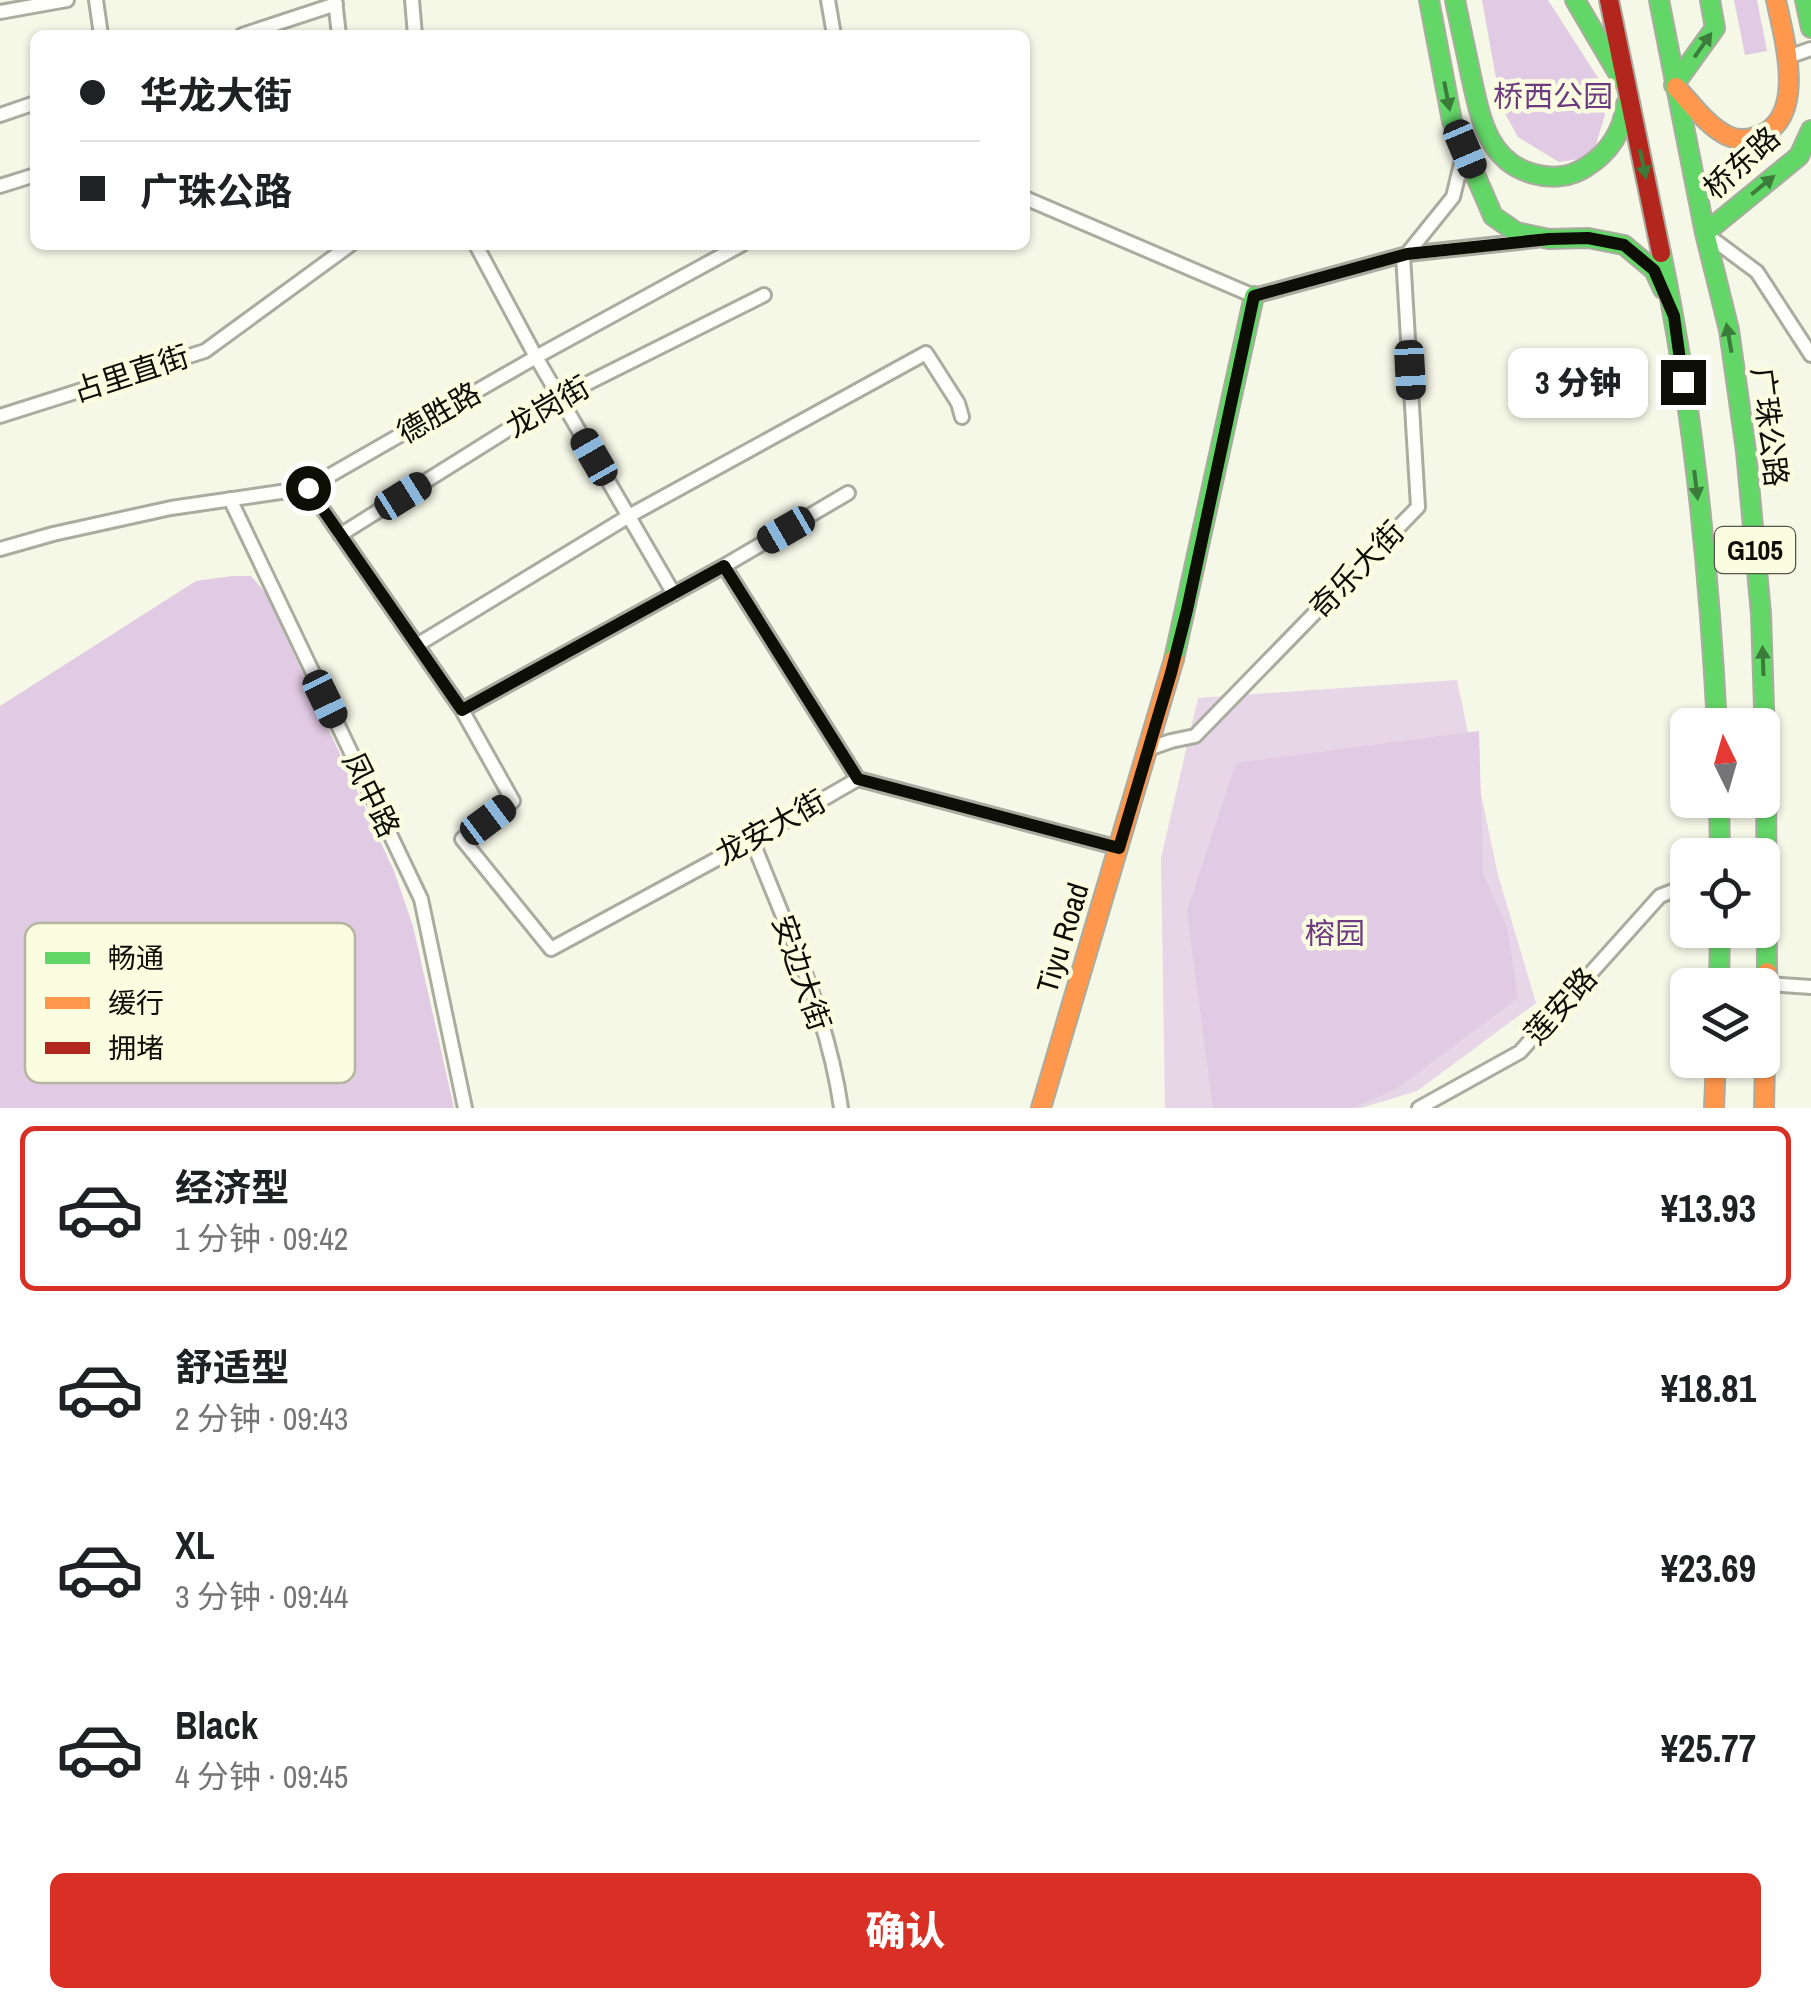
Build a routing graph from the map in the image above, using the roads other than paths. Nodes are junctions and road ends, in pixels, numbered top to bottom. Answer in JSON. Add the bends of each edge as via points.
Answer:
{"nodes":[{"id":1,"x":67,"y":0,"type":"edge"},
{"id":2,"x":96,"y":0,"type":"edge"},
{"id":3,"x":412,"y":0,"type":"edge"},
{"id":4,"x":828,"y":0,"type":"edge"},
{"id":5,"x":1429,"y":0,"type":"edge"},
{"id":6,"x":1456,"y":0,"type":"edge"},
{"id":7,"x":1575,"y":0,"type":"edge"},
{"id":8,"x":1609,"y":0,"type":"edge"},
{"id":9,"x":1659,"y":0,"type":"edge"},
{"id":10,"x":1710,"y":0,"type":"edge"},
{"id":11,"x":1776,"y":0,"type":"edge"},
{"id":12,"x":1805,"y":0,"type":"edge"},
{"id":13,"x":336,"y":2,"type":"edge"},
{"id":14,"x":0,"y":12,"type":"edge"},
{"id":15,"x":1811,"y":28,"type":"edge"},
{"id":16,"x":100,"y":30,"type":"edge"},
{"id":17,"x":256,"y":30,"type":"edge"},
{"id":18,"x":339,"y":30,"type":"edge"},
{"id":19,"x":415,"y":30,"type":"edge"},
{"id":20,"x":833,"y":30,"type":"edge"},
{"id":21,"x":1811,"y":50,"type":"edge"},
{"id":22,"x":1788,"y":57,"type":"junction"},
{"id":23,"x":1674,"y":85,"type":"junction"},
{"id":24,"x":1628,"y":88,"type":"junction"},
{"id":25,"x":30,"y":106,"type":"edge"},
{"id":26,"x":0,"y":115,"type":"edge"},
{"id":27,"x":1811,"y":130,"type":"edge"},
{"id":28,"x":1465,"y":149,"type":"junction"},
{"id":29,"x":30,"y":177,"type":"edge"},
{"id":30,"x":0,"y":186,"type":"edge"},
{"id":31,"x":1030,"y":200,"type":"edge"},
{"id":32,"x":1705,"y":233,"type":"junction"},
{"id":33,"x":1549,"y":239,"type":"junction"},
{"id":34,"x":343,"y":250,"type":"edge"},
{"id":35,"x":479,"y":250,"type":"edge"},
{"id":36,"x":732,"y":250,"type":"edge"},
{"id":37,"x":1405,"y":254,"type":"junction"},
{"id":38,"x":764,"y":294,"type":"dead end"},
{"id":39,"x":1254,"y":296,"type":"junction"},
{"id":40,"x":1674,"y":316,"type":"junction"},
{"id":41,"x":1811,"y":355,"type":"edge"},
{"id":42,"x":536,"y":358,"type":"junction"},
{"id":43,"x":560,"y":398,"type":"junction"},
{"id":44,"x":0,"y":416,"type":"edge"},
{"id":45,"x":962,"y":417,"type":"dead end"},
{"id":46,"x":308,"y":488,"type":"junction"},
{"id":47,"x":848,"y":493,"type":"dead end"},
{"id":48,"x":230,"y":499,"type":"junction"},
{"id":49,"x":629,"y":516,"type":"junction"},
{"id":50,"x":340,"y":535,"type":"junction"},
{"id":51,"x":0,"y":550,"type":"edge"},
{"id":52,"x":724,"y":566,"type":"junction"},
{"id":53,"x":674,"y":594,"type":"junction"},
{"id":54,"x":417,"y":645,"type":"junction"},
{"id":55,"x":1715,"y":708,"type":"edge"},
{"id":56,"x":462,"y":710,"type":"junction"},
{"id":57,"x":1148,"y":750,"type":"junction"},
{"id":58,"x":858,"y":779,"type":"junction"},
{"id":59,"x":752,"y":840,"type":"junction"},
{"id":60,"x":1119,"y":848,"type":"junction"},
{"id":61,"x":1670,"y":892,"type":"edge"},
{"id":62,"x":1767,"y":968,"type":"edge"},
{"id":63,"x":1780,"y":985,"type":"edge"},
{"id":64,"x":1811,"y":988,"type":"edge"},
{"id":65,"x":1715,"y":1078,"type":"edge"},
{"id":66,"x":1765,"y":1078,"type":"edge"},
{"id":67,"x":465,"y":1108,"type":"edge"},
{"id":68,"x":841,"y":1108,"type":"edge"},
{"id":69,"x":1042,"y":1108,"type":"edge"},
{"id":70,"x":1418,"y":1108,"type":"edge"},
{"id":71,"x":1714,"y":1108,"type":"edge"},
{"id":72,"x":1764,"y":1108,"type":"edge"}],
"edges":[{"from":1,"to":14,"type":"street"},
{"from":2,"to":16,"type":"street"},
{"from":3,"to":19,"type":"street"},
{"from":4,"to":20,"type":"street"},
{"from":5,"to":28,"type":"main road","one_way":true,"via":[[1452,121]]},
{"from":6,"to":24,"type":"main road","via":[[1485,133],[1519,170],[1553,178],[1588,166],[1624,125]]},
{"from":7,"to":24,"type":"main road"},
{"from":8,"to":24,"type":"main road","number":"G105"},
{"from":9,"to":23,"type":"main road","name":"广珠公路","number":"G105"},
{"from":23,"to":10,"type":"main road","one_way":true,"via":[[1716,28]]},
{"from":11,"to":22,"type":"main road","name":"桥东路"},
{"from":12,"to":15,"type":"main road"},
{"from":13,"to":17,"type":"street"},
{"from":13,"to":18,"type":"street"},
{"from":21,"to":22,"type":"street"},
{"from":22,"to":23,"type":"main road","name":"桥东路","via":[[1788,102],[1776,128],[1752,140],[1726,136]]},
{"from":23,"to":32,"type":"main road","name":"广珠公路","number":"G105"},
{"from":24,"to":40,"type":"main road","number":"G105","one_way":true},
{"from":25,"to":26,"type":"street"},
{"from":32,"to":27,"type":"main road","name":"桥东路","one_way":true,"via":[[1799,156]]},
{"from":28,"to":33,"type":"main road","via":[[1494,216],[1516,232]]},
{"from":28,"to":37,"type":"street","via":[[1453,197]]},
{"from":29,"to":30,"type":"street"},
{"from":31,"to":39,"type":"street"},
{"from":32,"to":41,"type":"street","via":[[1758,272]]},
{"from":62,"to":32,"type":"main road","name":"广珠公路","number":"G105","one_way":true,"via":[[1761,614],[1729,330]]},
{"from":33,"to":37,"type":"street"},
{"from":33,"to":40,"type":"main road","via":[[1624,245],[1654,270]]},
{"from":34,"to":44,"type":"street","name":"占里直街","via":[[205,351]]},
{"from":35,"to":42,"type":"street"},
{"from":36,"to":42,"type":"street","name":"德胜路"},
{"from":37,"to":39,"type":"street"},
{"from":37,"to":57,"type":"street","name":"奇乐大街","via":[[1418,507],[1195,736]]},
{"from":38,"to":43,"type":"street","name":"龙岗街"},
{"from":39,"to":57,"type":"main road","name":"Tiyu Road","via":[[1187,610]]},
{"from":40,"to":55,"type":"main road","number":"G105","one_way":true},
{"from":42,"to":43,"type":"street"},
{"from":42,"to":46,"type":"street","name":"德胜路"},
{"from":43,"to":49,"type":"street"},
{"from":43,"to":50,"type":"street","name":"龙岗街"},
{"from":45,"to":49,"type":"street","via":[[926,352]]},
{"from":46,"to":48,"type":"street","name":"德胜路"},
{"from":46,"to":50,"type":"street"},
{"from":47,"to":52,"type":"street"},
{"from":48,"to":51,"type":"street","name":"德胜路"},
{"from":48,"to":67,"type":"street","name":"凤中路","via":[[421,899]]},
{"from":49,"to":53,"type":"street"},
{"from":49,"to":54,"type":"street"},
{"from":50,"to":54,"type":"street"},
{"from":52,"to":53,"type":"street"},
{"from":52,"to":58,"type":"street"},
{"from":53,"to":56,"type":"street"},
{"from":54,"to":56,"type":"street"},
{"from":56,"to":59,"type":"street","name":"龙安大街","via":[[513,801],[462,839],[551,949]]},
{"from":57,"to":60,"type":"main road","name":"Tiyu Road"},
{"from":58,"to":59,"type":"street","name":"龙安大街"},
{"from":58,"to":60,"type":"street","name":"龙安大街"},
{"from":59,"to":68,"type":"street","name":"安边大街","via":[[810,990]]},
{"from":60,"to":69,"type":"main road","name":"Tiyu Road"},
{"from":61,"to":70,"type":"street","name":"莲安路","via":[[1520,1052]]},
{"from":63,"to":64,"type":"street"},
{"from":65,"to":71,"type":"main road"},
{"from":66,"to":72,"type":"main road","name":"广珠公路","number":"G105"}]}
